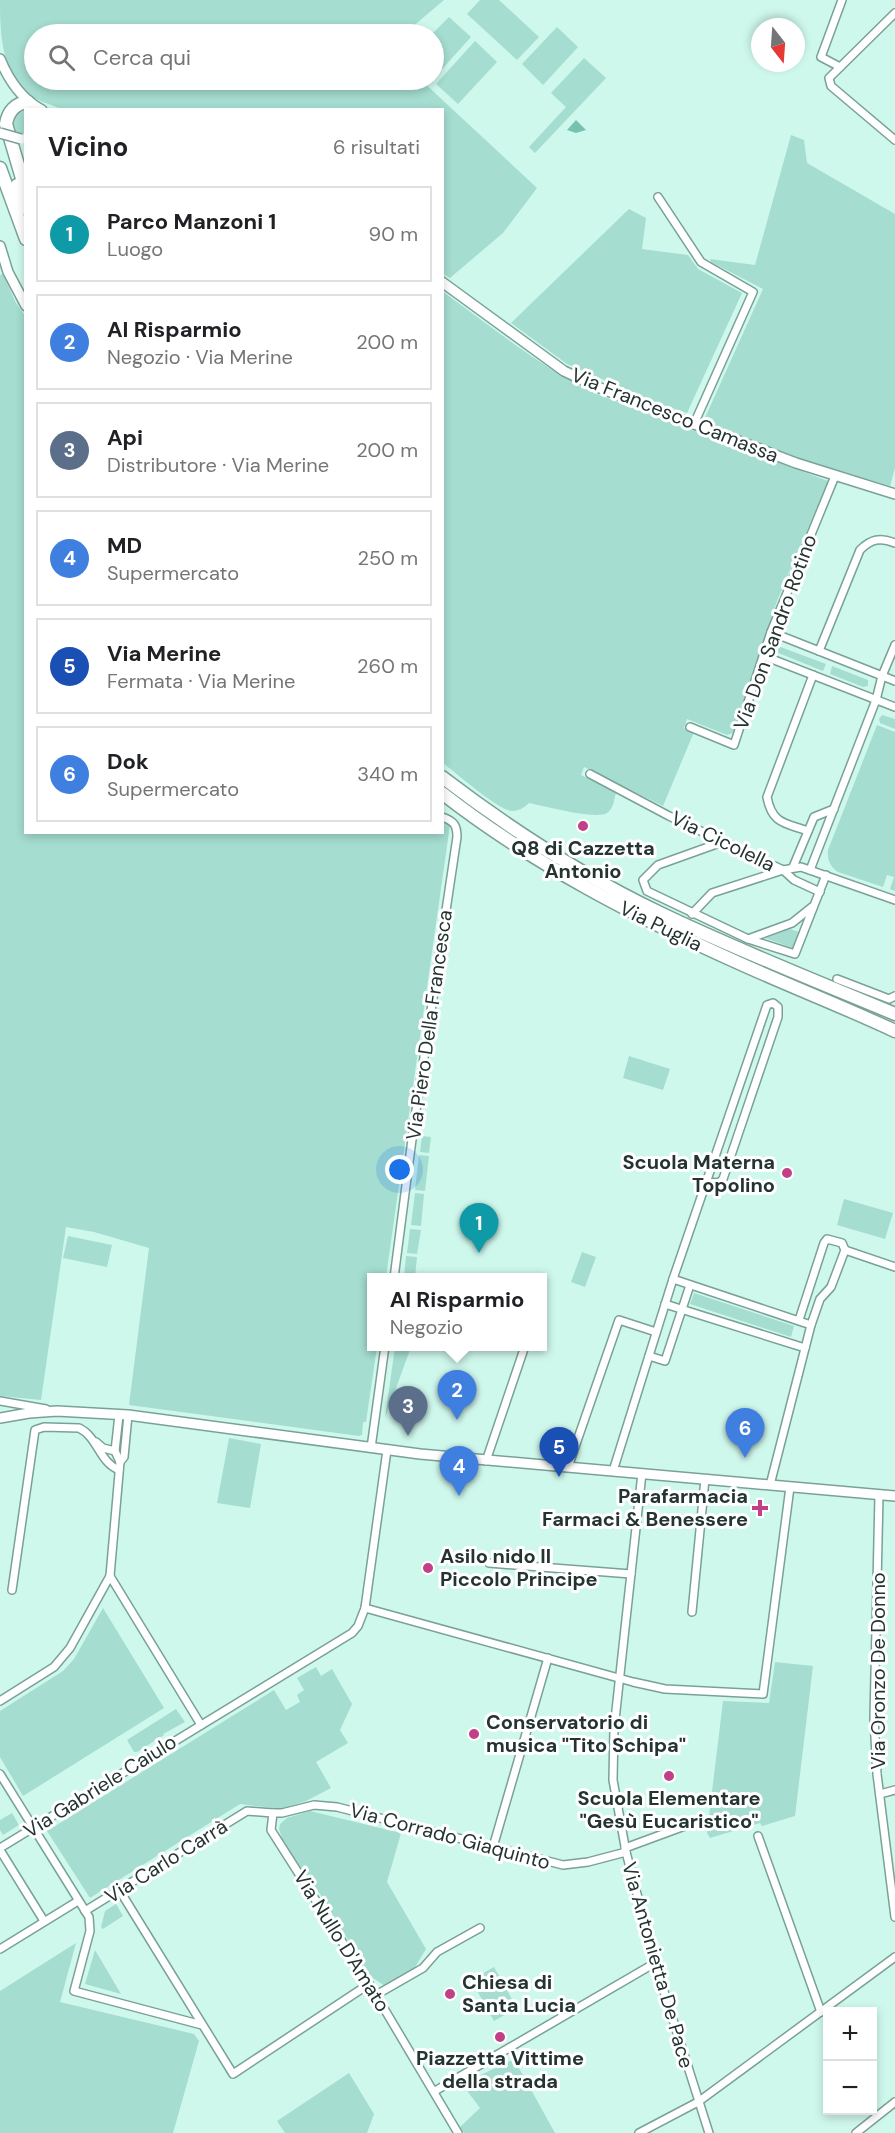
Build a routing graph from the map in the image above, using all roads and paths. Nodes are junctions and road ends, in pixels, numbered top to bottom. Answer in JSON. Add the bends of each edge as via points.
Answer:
{"nodes":[{"id":1,"x":842,"y":0,"type":"edge"},
{"id":2,"x":895,"y":13,"type":"edge"},
{"id":3,"x":0,"y":60,"type":"edge"},
{"id":4,"x":840,"y":67,"type":"junction"},
{"id":5,"x":28,"y":102,"type":"junction"},
{"id":6,"x":38,"y":108,"type":"edge"},
{"id":7,"x":0,"y":134,"type":"edge"},
{"id":8,"x":23,"y":140,"type":"edge"},
{"id":9,"x":895,"y":140,"type":"edge"},
{"id":10,"x":0,"y":168,"type":"edge"},
{"id":11,"x":24,"y":185,"type":"edge"},
{"id":12,"x":658,"y":197,"type":"dead end"},
{"id":13,"x":24,"y":203,"type":"edge"},
{"id":14,"x":24,"y":234,"type":"edge"},
{"id":15,"x":0,"y":246,"type":"edge"},
{"id":16,"x":444,"y":283,"type":"edge"},
{"id":17,"x":24,"y":302,"type":"edge"},
{"id":18,"x":694,"y":424,"type":"junction"},
{"id":19,"x":834,"y":476,"type":"junction"},
{"id":20,"x":895,"y":494,"type":"edge"},
{"id":21,"x":895,"y":543,"type":"edge"},
{"id":22,"x":771,"y":632,"type":"junction"},
{"id":23,"x":895,"y":645,"type":"edge"},
{"id":24,"x":819,"y":651,"type":"junction"},
{"id":25,"x":764,"y":656,"type":"junction"},
{"id":26,"x":813,"y":675,"type":"junction"},
{"id":27,"x":882,"y":676,"type":"junction"},
{"id":28,"x":895,"y":681,"type":"edge"},
{"id":29,"x":876,"y":700,"type":"junction"},
{"id":30,"x":895,"y":707,"type":"edge"},
{"id":31,"x":690,"y":727,"type":"dead end"},
{"id":32,"x":590,"y":774,"type":"dead end"},
{"id":33,"x":444,"y":778,"type":"edge"},
{"id":34,"x":444,"y":795,"type":"edge"},
{"id":35,"x":444,"y":800,"type":"edge"},
{"id":36,"x":834,"y":809,"type":"junction"},
{"id":37,"x":465,"y":811,"type":"junction"},
{"id":38,"x":444,"y":818,"type":"edge"},
{"id":39,"x":808,"y":831,"type":"junction"},
{"id":40,"x":725,"y":841,"type":"junction"},
{"id":41,"x":797,"y":867,"type":"junction"},
{"id":42,"x":783,"y":870,"type":"junction"},
{"id":43,"x":810,"y":870,"type":"junction"},
{"id":44,"x":826,"y":875,"type":"junction"},
{"id":45,"x":794,"y":880,"type":"junction"},
{"id":46,"x":820,"y":892,"type":"junction"},
{"id":47,"x":895,"y":900,"type":"edge"},
{"id":48,"x":814,"y":906,"type":"junction"},
{"id":49,"x":692,"y":914,"type":"junction"},
{"id":50,"x":748,"y":939,"type":"junction"},
{"id":51,"x":837,"y":979,"type":"dead end"},
{"id":52,"x":895,"y":996,"type":"edge"},
{"id":53,"x":895,"y":1014,"type":"edge"},
{"id":54,"x":895,"y":1031,"type":"edge"},
{"id":55,"x":732,"y":1109,"type":"junction"},
{"id":56,"x":745,"y":1114,"type":"junction"},
{"id":57,"x":707,"y":1182,"type":"junction"},
{"id":58,"x":845,"y":1250,"type":"junction"},
{"id":59,"x":895,"y":1267,"type":"edge"},
{"id":60,"x":395,"y":1273,"type":"edge"},
{"id":61,"x":673,"y":1280,"type":"junction"},
{"id":62,"x":690,"y":1285,"type":"junction"},
{"id":63,"x":665,"y":1304,"type":"junction"},
{"id":64,"x":682,"y":1309,"type":"junction"},
{"id":65,"x":799,"y":1320,"type":"junction"},
{"id":66,"x":812,"y":1324,"type":"junction"},
{"id":67,"x":656,"y":1332,"type":"junction"},
{"id":68,"x":805,"y":1348,"type":"junction"},
{"id":69,"x":384,"y":1351,"type":"edge"},
{"id":70,"x":524,"y":1351,"type":"edge"},
{"id":71,"x":649,"y":1356,"type":"junction"},
{"id":72,"x":0,"y":1401,"type":"edge"},
{"id":73,"x":57,"y":1411,"type":"junction"},
{"id":74,"x":123,"y":1415,"type":"junction"},
{"id":75,"x":0,"y":1418,"type":"edge"},
{"id":76,"x":94,"y":1441,"type":"junction"},
{"id":77,"x":371,"y":1448,"type":"junction"},
{"id":78,"x":387,"y":1450,"type":"junction"},
{"id":79,"x":116,"y":1451,"type":"junction"},
{"id":80,"x":486,"y":1461,"type":"junction"},
{"id":81,"x":119,"y":1466,"type":"junction"},
{"id":82,"x":568,"y":1467,"type":"junction"},
{"id":83,"x":613,"y":1471,"type":"junction"},
{"id":84,"x":642,"y":1473,"type":"junction"},
{"id":85,"x":705,"y":1479,"type":"junction"},
{"id":86,"x":770,"y":1485,"type":"junction"},
{"id":87,"x":790,"y":1487,"type":"junction"},
{"id":88,"x":879,"y":1495,"type":"junction"},
{"id":89,"x":895,"y":1496,"type":"edge"},
{"id":90,"x":489,"y":1563,"type":"dead end"},
{"id":91,"x":631,"y":1574,"type":"junction"},
{"id":92,"x":110,"y":1576,"type":"junction"},
{"id":93,"x":12,"y":1590,"type":"dead end"},
{"id":94,"x":365,"y":1608,"type":"junction"},
{"id":95,"x":692,"y":1612,"type":"dead end"},
{"id":96,"x":548,"y":1658,"type":"junction"},
{"id":97,"x":620,"y":1678,"type":"junction"},
{"id":98,"x":0,"y":1701,"type":"edge"},
{"id":99,"x":201,"y":1725,"type":"junction"},
{"id":100,"x":0,"y":1774,"type":"edge"},
{"id":101,"x":895,"y":1790,"type":"edge"},
{"id":102,"x":880,"y":1794,"type":"junction"},
{"id":103,"x":273,"y":1813,"type":"junction"},
{"id":104,"x":701,"y":1820,"type":"dead end"},
{"id":105,"x":33,"y":1828,"type":"junction"},
{"id":106,"x":758,"y":1836,"type":"dead end"},
{"id":107,"x":493,"y":1847,"type":"junction"},
{"id":108,"x":0,"y":1849,"type":"edge"},
{"id":109,"x":626,"y":1850,"type":"junction"},
{"id":110,"x":120,"y":1891,"type":"junction"},
{"id":111,"x":78,"y":1901,"type":"junction"},
{"id":112,"x":85,"y":1911,"type":"junction"},
{"id":113,"x":895,"y":1917,"type":"edge"},
{"id":114,"x":44,"y":1921,"type":"junction"},
{"id":115,"x":480,"y":1929,"type":"dead end"},
{"id":116,"x":0,"y":1949,"type":"edge"},
{"id":117,"x":895,"y":1957,"type":"edge"},
{"id":118,"x":655,"y":1963,"type":"junction"},
{"id":119,"x":369,"y":1984,"type":"junction"},
{"id":120,"x":376,"y":1995,"type":"junction"},
{"id":121,"x":821,"y":2012,"type":"junction"},
{"id":122,"x":202,"y":2025,"type":"junction"},
{"id":123,"x":435,"y":2091,"type":"junction"},
{"id":124,"x":698,"y":2102,"type":"junction"},
{"id":125,"x":895,"y":2102,"type":"edge"},
{"id":126,"x":459,"y":2133,"type":"edge"},
{"id":127,"x":639,"y":2133,"type":"edge"},
{"id":128,"x":709,"y":2133,"type":"edge"},
{"id":129,"x":856,"y":2133,"type":"edge"}],
"edges":[{"from":1,"to":4,"type":"street","via":[[820,57]]},
{"from":2,"to":4,"type":"street"},
{"from":3,"to":5,"type":"main road"},
{"from":4,"to":9,"type":"street","via":[[829,78],[831,86]]},
{"from":5,"to":6,"type":"main road"},
{"from":5,"to":11,"type":"highway","via":[[15,107],[6,124]]},
{"from":7,"to":8,"type":"main road","bridge":true},
{"from":7,"to":13,"type":"highway"},
{"from":10,"to":14,"type":"highway"},
{"from":12,"to":18,"type":"street","via":[[701,262],[753,292]]},
{"from":15,"to":17,"type":"main road"},
{"from":16,"to":18,"type":"main road","name":"Via Francesco Camassa","via":[[564,371]]},
{"from":18,"to":19,"type":"main road","name":"Via Francesco Camassa"},
{"from":19,"to":20,"type":"main road","name":"Via Francesco Camassa"},
{"from":19,"to":22,"type":"street","name":"Via Don Sandro Rotino"},
{"from":21,"to":24,"type":"street","via":[[878,539],[860,550]]},
{"from":22,"to":24,"type":"street"},
{"from":22,"to":25,"type":"street","name":"Via Don Sandro Rotino"},
{"from":23,"to":27,"type":"street"},
{"from":24,"to":27,"type":"street"},
{"from":25,"to":26,"type":"street"},
{"from":25,"to":31,"type":"street","name":"Via Don Sandro Rotino","via":[[734,745]]},
{"from":26,"to":29,"type":"street"},
{"from":26,"to":39,"type":"street","via":[[767,798],[776,820]]},
{"from":27,"to":28,"type":"street"},
{"from":27,"to":29,"type":"street"},
{"from":29,"to":30,"type":"street"},
{"from":29,"to":36,"type":"street"},
{"from":32,"to":40,"type":"street","name":"Via Cicolella"},
{"from":33,"to":53,"type":"highway","name":"Via Puglia","via":[[530,838],[648,907]]},
{"from":34,"to":37,"type":"highway","name":"Via Puglia"},
{"from":35,"to":37,"type":"street"},
{"from":36,"to":39,"type":"street","via":[[814,818]]},
{"from":36,"to":43,"type":"street"},
{"from":37,"to":54,"type":"highway","name":"Via Puglia","via":[[583,886],[653,923]]},
{"from":38,"to":60,"type":"street","name":"Via Piero Della Francesca","via":[[457,826],[457,837]]},
{"from":39,"to":41,"type":"street"},
{"from":40,"to":42,"type":"street","name":"Via Cicolella"},
{"from":40,"to":49,"type":"street","via":[[658,865],[644,880],[648,891]]},
{"from":41,"to":42,"type":"street","name":"Via Cicolella"},
{"from":41,"to":43,"type":"street","name":"Via Cicolella"},
{"from":41,"to":45,"type":"street"},
{"from":42,"to":45,"type":"street"},
{"from":42,"to":49,"type":"street","via":[[712,893]]},
{"from":43,"to":44,"type":"street","name":"Via Cicolella"},
{"from":44,"to":46,"type":"street"},
{"from":44,"to":47,"type":"street","name":"Via Cicolella"},
{"from":45,"to":46,"type":"street"},
{"from":46,"to":48,"type":"street"},
{"from":48,"to":50,"type":"street","via":[[792,923]]},
{"from":48,"to":50,"type":"street","via":[[795,954]]},
{"from":49,"to":50,"type":"street"},
{"from":51,"to":52,"type":"street","via":[[889,999]]},
{"from":55,"to":56,"type":"street"},
{"from":55,"to":56,"type":"street","via":[[767,1005],[773,1003],[778,1007],[778,1017]]},
{"from":55,"to":57,"type":"street"},
{"from":56,"to":57,"type":"street","via":[[723,1179],[719,1184]]},
{"from":57,"to":61,"type":"street"},
{"from":58,"to":59,"type":"street"},
{"from":58,"to":65,"type":"street","via":[[842,1243],[830,1239],[824,1243]]},
{"from":58,"to":66,"type":"street"},
{"from":61,"to":62,"type":"street"},
{"from":61,"to":63,"type":"street"},
{"from":62,"to":64,"type":"street"},
{"from":62,"to":65,"type":"street"},
{"from":63,"to":64,"type":"street"},
{"from":63,"to":67,"type":"street"},
{"from":64,"to":68,"type":"street"},
{"from":64,"to":71,"type":"street","via":[[666,1361]]},
{"from":65,"to":66,"type":"street"},
{"from":66,"to":68,"type":"street"},
{"from":67,"to":71,"type":"street"},
{"from":67,"to":82,"type":"street","via":[[619,1320]]},
{"from":68,"to":86,"type":"street"},
{"from":69,"to":77,"type":"street"},
{"from":70,"to":80,"type":"street"},
{"from":71,"to":83,"type":"street"},
{"from":72,"to":73,"type":"street"},
{"from":73,"to":74,"type":"main road"},
{"from":73,"to":75,"type":"main road"},
{"from":74,"to":77,"type":"main road"},
{"from":74,"to":79,"type":"street"},
{"from":74,"to":81,"type":"street","via":[[124,1457]]},
{"from":76,"to":79,"type":"street"},
{"from":76,"to":81,"type":"street","via":[[108,1463]]},
{"from":76,"to":93,"type":"street","via":[[79,1428],[35,1430]]},
{"from":77,"to":78,"type":"main road"},
{"from":78,"to":80,"type":"main road"},
{"from":78,"to":94,"type":"street"},
{"from":79,"to":81,"type":"street"},
{"from":80,"to":82,"type":"main road"},
{"from":81,"to":92,"type":"street"},
{"from":82,"to":83,"type":"main road"},
{"from":83,"to":84,"type":"main road"},
{"from":84,"to":85,"type":"main road"},
{"from":84,"to":91,"type":"street","name":"Via Antonietta De Pace"},
{"from":85,"to":86,"type":"main road"},
{"from":85,"to":95,"type":"street"},
{"from":86,"to":87,"type":"main road"},
{"from":87,"to":88,"type":"main road"},
{"from":87,"to":97,"type":"street","via":[[763,1694],[665,1689]]},
{"from":88,"to":89,"type":"main road"},
{"from":88,"to":102,"type":"street","name":"Via Oronzo De Donno","via":[[874,1719]]},
{"from":90,"to":91,"type":"street"},
{"from":91,"to":97,"type":"street","name":"Via Antonietta De Pace"},
{"from":92,"to":98,"type":"street","via":[[70,1648],[54,1667]]},
{"from":92,"to":99,"type":"street"},
{"from":94,"to":96,"type":"street"},
{"from":94,"to":99,"type":"street","name":"Via Gabriele Caiulo","via":[[352,1633]]},
{"from":96,"to":97,"type":"street"},
{"from":96,"to":107,"type":"street"},
{"from":97,"to":109,"type":"street","name":"Via Antonietta De Pace","via":[[613,1780]]},
{"from":99,"to":105,"type":"street","name":"Via Gabriele Caiulo"},
{"from":100,"to":105,"type":"street"},
{"from":101,"to":102,"type":"street"},
{"from":102,"to":113,"type":"street","name":"Via Oronzo De Donno"},
{"from":103,"to":107,"type":"street","name":"Via Corrado Giaquinto","via":[[314,1805],[337,1807]]},
{"from":103,"to":110,"type":"street","name":"Via Carlo Carrà","via":[[247,1811]]},
{"from":103,"to":119,"type":"street","name":"Via Nullo D'Amato","via":[[271,1830]]},
{"from":104,"to":109,"type":"street","name":"Via Corrado Giaquinto"},
{"from":105,"to":108,"type":"street","name":"Via Gabriele Caiulo"},
{"from":105,"to":111,"type":"street"},
{"from":106,"to":121,"type":"street"},
{"from":107,"to":109,"type":"street","name":"Via Corrado Giaquinto","via":[[563,1865]]},
{"from":108,"to":114,"type":"street"},
{"from":109,"to":118,"type":"street","name":"Via Antonietta De Pace"},
{"from":110,"to":112,"type":"street","name":"Via Carlo Carrà"},
{"from":110,"to":122,"type":"street"},
{"from":111,"to":112,"type":"street"},
{"from":111,"to":114,"type":"street","name":"Via Carlo Carrà"},
{"from":112,"to":122,"type":"street","via":[[90,1931],[74,1991]]},
{"from":114,"to":116,"type":"street","name":"Via Carlo Carrà"},
{"from":115,"to":120,"type":"street","via":[[437,1952],[423,1968]]},
{"from":117,"to":121,"type":"street"},
{"from":118,"to":123,"type":"street"},
{"from":118,"to":124,"type":"street","name":"Via Antonietta De Pace"},
{"from":119,"to":120,"type":"street","name":"Via Nullo D'Amato"},
{"from":119,"to":122,"type":"street","via":[[233,2074]]},
{"from":120,"to":123,"type":"street","name":"Via Nullo D'Amato"},
{"from":121,"to":124,"type":"street"},
{"from":123,"to":126,"type":"street","name":"Via Nullo D'Amato"},
{"from":124,"to":127,"type":"street"},
{"from":124,"to":128,"type":"street","name":"Via Antonietta De Pace"},
{"from":125,"to":129,"type":"street"}]}
